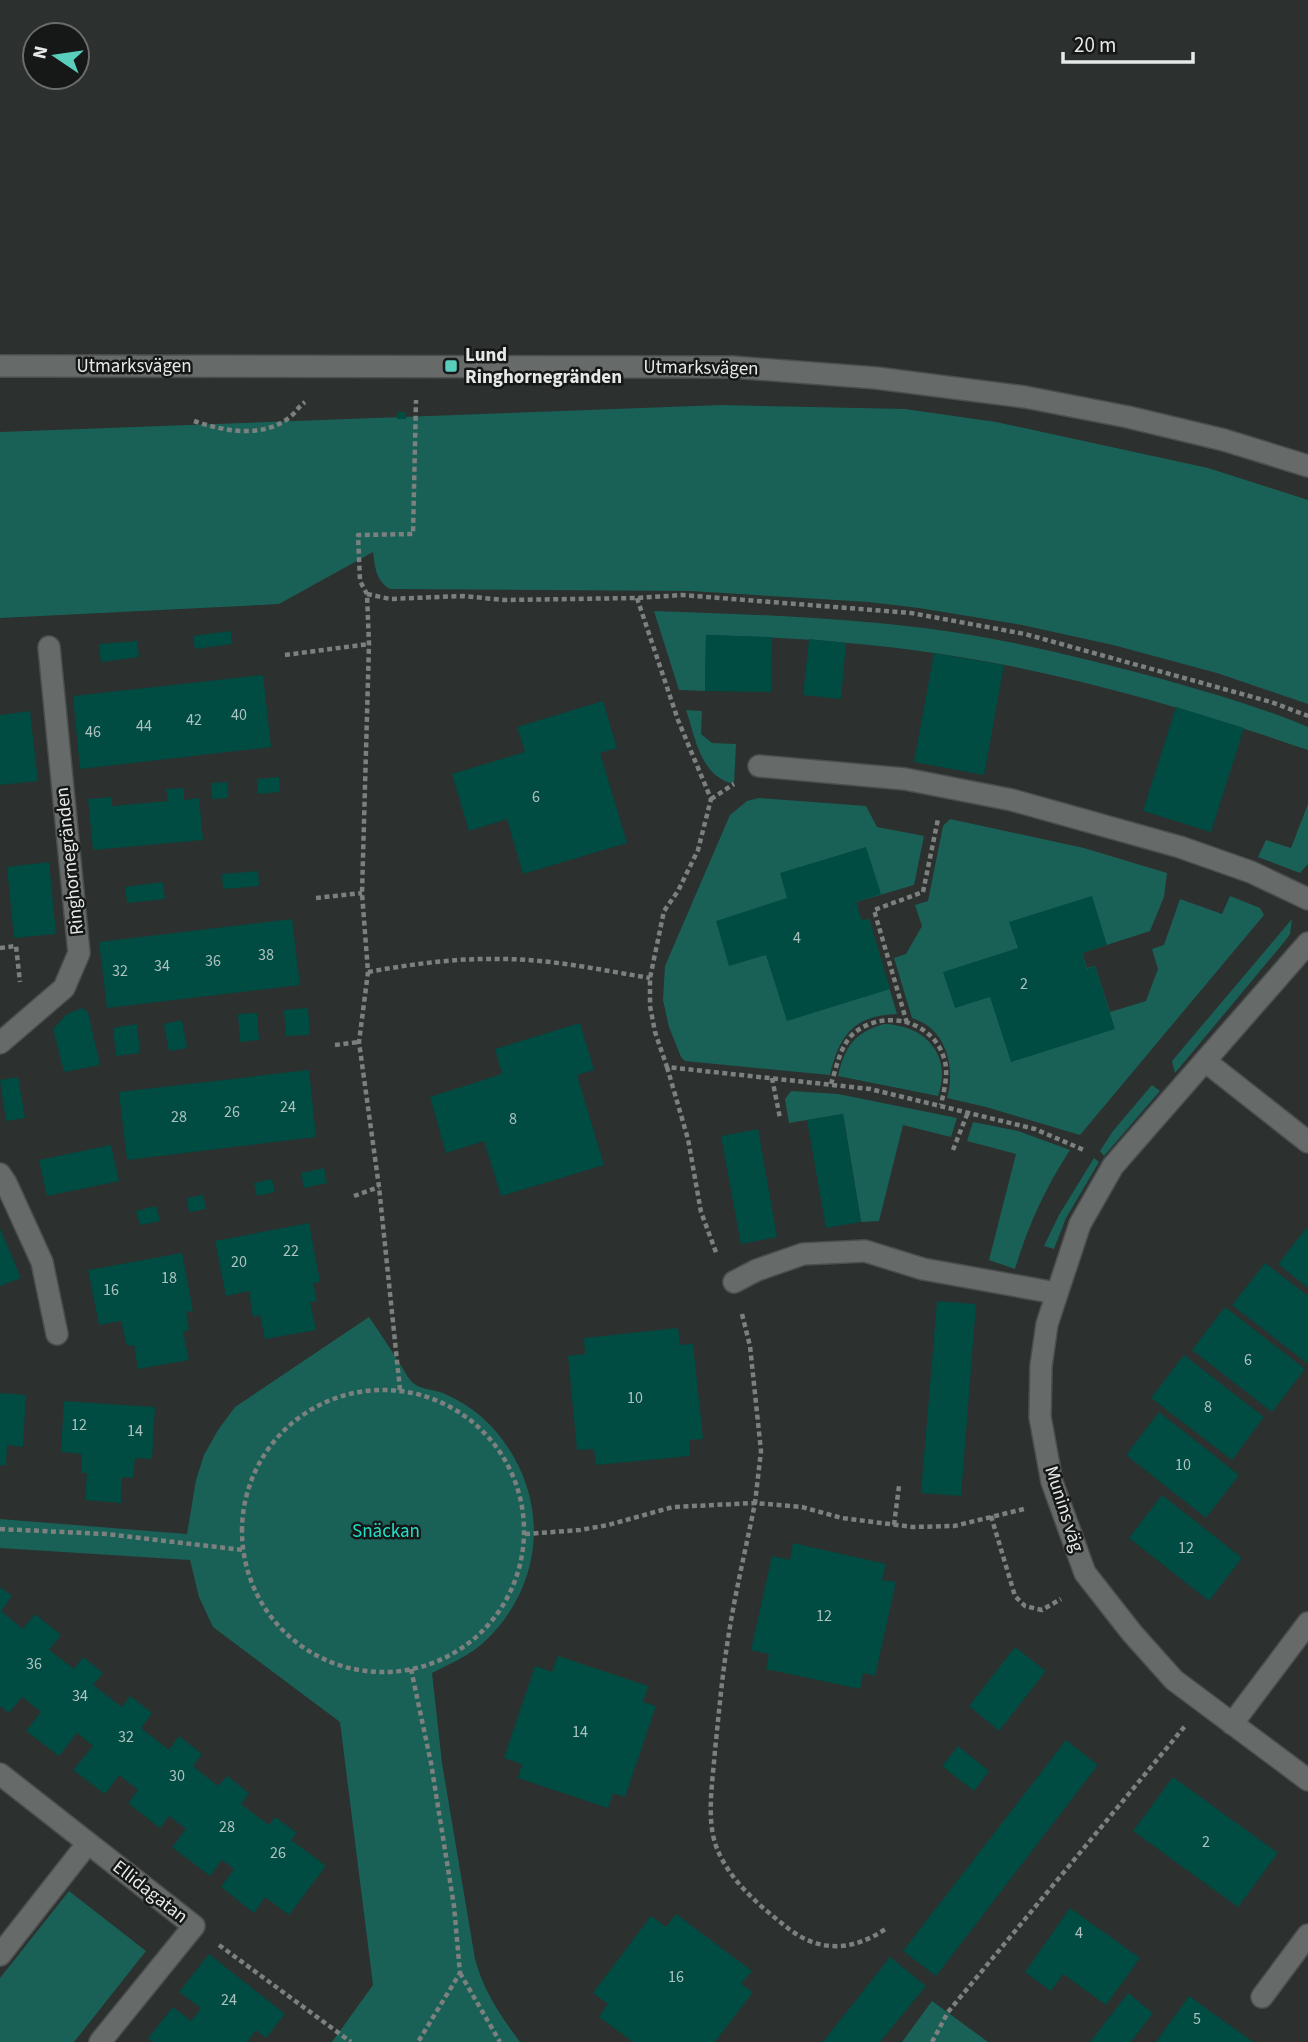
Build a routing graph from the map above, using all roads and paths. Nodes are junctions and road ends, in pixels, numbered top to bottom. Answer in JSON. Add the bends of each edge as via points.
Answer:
{"nodes":[{"id":1,"x":0,"y":366,"type":"edge"},
{"id":2,"x":404,"y":400,"type":"dead end"},
{"id":3,"x":316,"y":402,"type":"dead end"},
{"id":4,"x":194,"y":421,"type":"dead end"},
{"id":5,"x":1308,"y":466,"type":"edge"},
{"id":6,"x":367,"y":594,"type":"junction"},
{"id":7,"x":637,"y":598,"type":"junction"},
{"id":8,"x":369,"y":644,"type":"junction"},
{"id":9,"x":48,"y":647,"type":"dead end"},
{"id":10,"x":285,"y":655,"type":"dead end"},
{"id":11,"x":1308,"y":716,"type":"edge"},
{"id":12,"x":759,"y":766,"type":"dead end"},
{"id":13,"x":945,"y":787,"type":"junction"},
{"id":14,"x":362,"y":893,"type":"junction"},
{"id":15,"x":316,"y":898,"type":"dead end"},
{"id":16,"x":1308,"y":899,"type":"edge"},
{"id":17,"x":1308,"y":943,"type":"edge"},
{"id":18,"x":368,"y":972,"type":"junction"},
{"id":19,"x":650,"y":978,"type":"junction"},
{"id":20,"x":907,"y":1023,"type":"junction"},
{"id":21,"x":359,"y":1042,"type":"junction"},
{"id":22,"x":0,"y":1043,"type":"edge"},
{"id":23,"x":335,"y":1045,"type":"dead end"},
{"id":24,"x":1205,"y":1061,"type":"junction"},
{"id":25,"x":667,"y":1067,"type":"junction"},
{"id":26,"x":772,"y":1078,"type":"junction"},
{"id":27,"x":831,"y":1084,"type":"junction"},
{"id":28,"x":941,"y":1105,"type":"junction"},
{"id":29,"x":968,"y":1112,"type":"junction"},
{"id":30,"x":780,"y":1118,"type":"dead end"},
{"id":31,"x":1308,"y":1142,"type":"edge"},
{"id":32,"x":953,"y":1150,"type":"dead end"},
{"id":33,"x":1113,"y":1166,"type":"junction"},
{"id":34,"x":0,"y":1174,"type":"edge"},
{"id":35,"x":379,"y":1188,"type":"junction"},
{"id":36,"x":354,"y":1196,"type":"dead end"},
{"id":37,"x":734,"y":1282,"type":"junction"},
{"id":38,"x":1056,"y":1293,"type":"junction"},
{"id":39,"x":57,"y":1334,"type":"dead end"},
{"id":40,"x":400,"y":1390,"type":"junction"},
{"id":41,"x":900,"y":1486,"type":"dead end"},
{"id":42,"x":755,"y":1503,"type":"junction"},
{"id":43,"x":1024,"y":1509,"type":"dead end"},
{"id":44,"x":991,"y":1516,"type":"junction"},
{"id":45,"x":894,"y":1525,"type":"junction"},
{"id":46,"x":0,"y":1529,"type":"edge"},
{"id":47,"x":525,"y":1534,"type":"junction"},
{"id":48,"x":243,"y":1550,"type":"junction"},
{"id":49,"x":1062,"y":1599,"type":"dead end"},
{"id":50,"x":1308,"y":1623,"type":"edge"},
{"id":51,"x":411,"y":1669,"type":"junction"},
{"id":52,"x":1202,"y":1702,"type":"junction"},
{"id":53,"x":1232,"y":1724,"type":"junction"},
{"id":54,"x":0,"y":1774,"type":"edge"},
{"id":55,"x":1308,"y":1780,"type":"edge"},
{"id":56,"x":88,"y":1843,"type":"junction"},
{"id":57,"x":194,"y":1926,"type":"junction"},
{"id":58,"x":887,"y":1928,"type":"dead end"},
{"id":59,"x":1308,"y":1935,"type":"edge"},
{"id":60,"x":0,"y":1955,"type":"edge"},
{"id":61,"x":460,"y":1973,"type":"junction"},
{"id":62,"x":1262,"y":1997,"type":"dead end"},
{"id":63,"x":100,"y":2042,"type":"edge"},
{"id":64,"x":351,"y":2042,"type":"edge"},
{"id":65,"x":418,"y":2042,"type":"edge"},
{"id":66,"x":500,"y":2042,"type":"edge"},
{"id":67,"x":932,"y":2042,"type":"edge"}],
"edges":[{"from":1,"to":5,"type":"street","name":"Utmarksvägen","via":[[732,367],[876,378],[1026,397],[1128,417]]},
{"from":2,"to":6,"type":"path","via":[[416,400],[413,534],[358,535],[359,581]]},
{"from":3,"to":4,"type":"path","via":[[304,402],[279,424],[255,431],[215,428]]},
{"from":6,"to":7,"type":"path","via":[[390,599]]},
{"from":6,"to":8,"type":"path"},
{"from":7,"to":11,"type":"path","via":[[707,596],[911,613],[1025,634]]},
{"from":7,"to":19,"type":"path","via":[[678,720],[711,799],[698,850],[664,911]]},
{"from":8,"to":10,"type":"path"},
{"from":8,"to":14,"type":"path"},
{"from":9,"to":22,"type":"street","name":"Ringhornegränden","via":[[79,953],[64,988]]},
{"from":12,"to":13,"type":"street"},
{"from":13,"to":16,"type":"street","via":[[1012,800],[1180,847],[1251,872]]},
{"from":13,"to":20,"type":"path","via":[[923,892],[874,910]]},
{"from":14,"to":15,"type":"path"},
{"from":14,"to":18,"type":"path"},
{"from":17,"to":24,"type":"street","name":"Munins väg"},
{"from":18,"to":19,"type":"path","via":[[431,961],[503,959]]},
{"from":18,"to":21,"type":"path"},
{"from":19,"to":25,"type":"path","via":[[650,1006]]},
{"from":20,"to":27,"type":"path","via":[[882,1020],[850,1036]]},
{"from":20,"to":28,"type":"path","via":[[929,1032],[944,1059]]},
{"from":21,"to":23,"type":"path"},
{"from":21,"to":35,"type":"path"},
{"from":24,"to":31,"type":"street"},
{"from":24,"to":33,"type":"street","name":"Munins väg"},
{"from":25,"to":26,"type":"path"},
{"from":25,"to":37,"type":"path","via":[[688,1139],[701,1212],[715,1252]]},
{"from":26,"to":27,"type":"path"},
{"from":26,"to":30,"type":"path"},
{"from":27,"to":28,"type":"path"},
{"from":28,"to":29,"type":"path"},
{"from":29,"to":32,"type":"path"},
{"from":29,"to":33,"type":"path","via":[[1035,1129]]},
{"from":33,"to":38,"type":"street","name":"Munins väg","via":[[1080,1224]]},
{"from":34,"to":39,"type":"street","via":[[42,1262]]},
{"from":35,"to":36,"type":"path"},
{"from":35,"to":40,"type":"path"},
{"from":37,"to":38,"type":"street","via":[[803,1254],[865,1251],[923,1269]]},
{"from":37,"to":42,"type":"path","via":[[750,1346],[757,1401],[761,1451]]},
{"from":38,"to":52,"type":"street","name":"Munins väg","via":[[1041,1366],[1040,1417],[1052,1482],[1085,1573],[1174,1680]]},
{"from":40,"to":47,"type":"path","via":[[444,1403],[498,1446],[519,1488]]},
{"from":40,"to":48,"type":"path","via":[[339,1396],[286,1427],[268,1447],[246,1496]]},
{"from":41,"to":45,"type":"path"},
{"from":42,"to":45,"type":"path"},
{"from":42,"to":47,"type":"path","via":[[673,1507],[608,1525]]},
{"from":42,"to":58,"type":"path","via":[[727,1640],[720,1701],[712,1805],[716,1845],[753,1900],[797,1934],[828,1947],[856,1945]]},
{"from":43,"to":44,"type":"path"},
{"from":44,"to":45,"type":"path","via":[[954,1526]]},
{"from":44,"to":49,"type":"path","via":[[1015,1595],[1025,1606],[1042,1610]]},
{"from":46,"to":48,"type":"path","via":[[106,1534]]},
{"from":47,"to":51,"type":"path","via":[[518,1574],[495,1619],[474,1641],[447,1658]]},
{"from":48,"to":51,"type":"path","via":[[263,1606],[281,1630],[304,1649],[360,1671]]},
{"from":50,"to":53,"type":"street"},
{"from":51,"to":61,"type":"path","via":[[431,1763]]},
{"from":52,"to":53,"type":"street","name":"Munins väg"},
{"from":52,"to":67,"type":"path","via":[[948,2012]]},
{"from":53,"to":55,"type":"street","name":"Munins väg"},
{"from":54,"to":56,"type":"street","name":"Ellidagatan"},
{"from":56,"to":57,"type":"street","name":"Ellidagatan"},
{"from":56,"to":60,"type":"street"},
{"from":57,"to":63,"type":"street","name":"Ellidagatan"},
{"from":57,"to":64,"type":"path"},
{"from":59,"to":62,"type":"street"},
{"from":61,"to":65,"type":"path"},
{"from":61,"to":66,"type":"path"}]}
